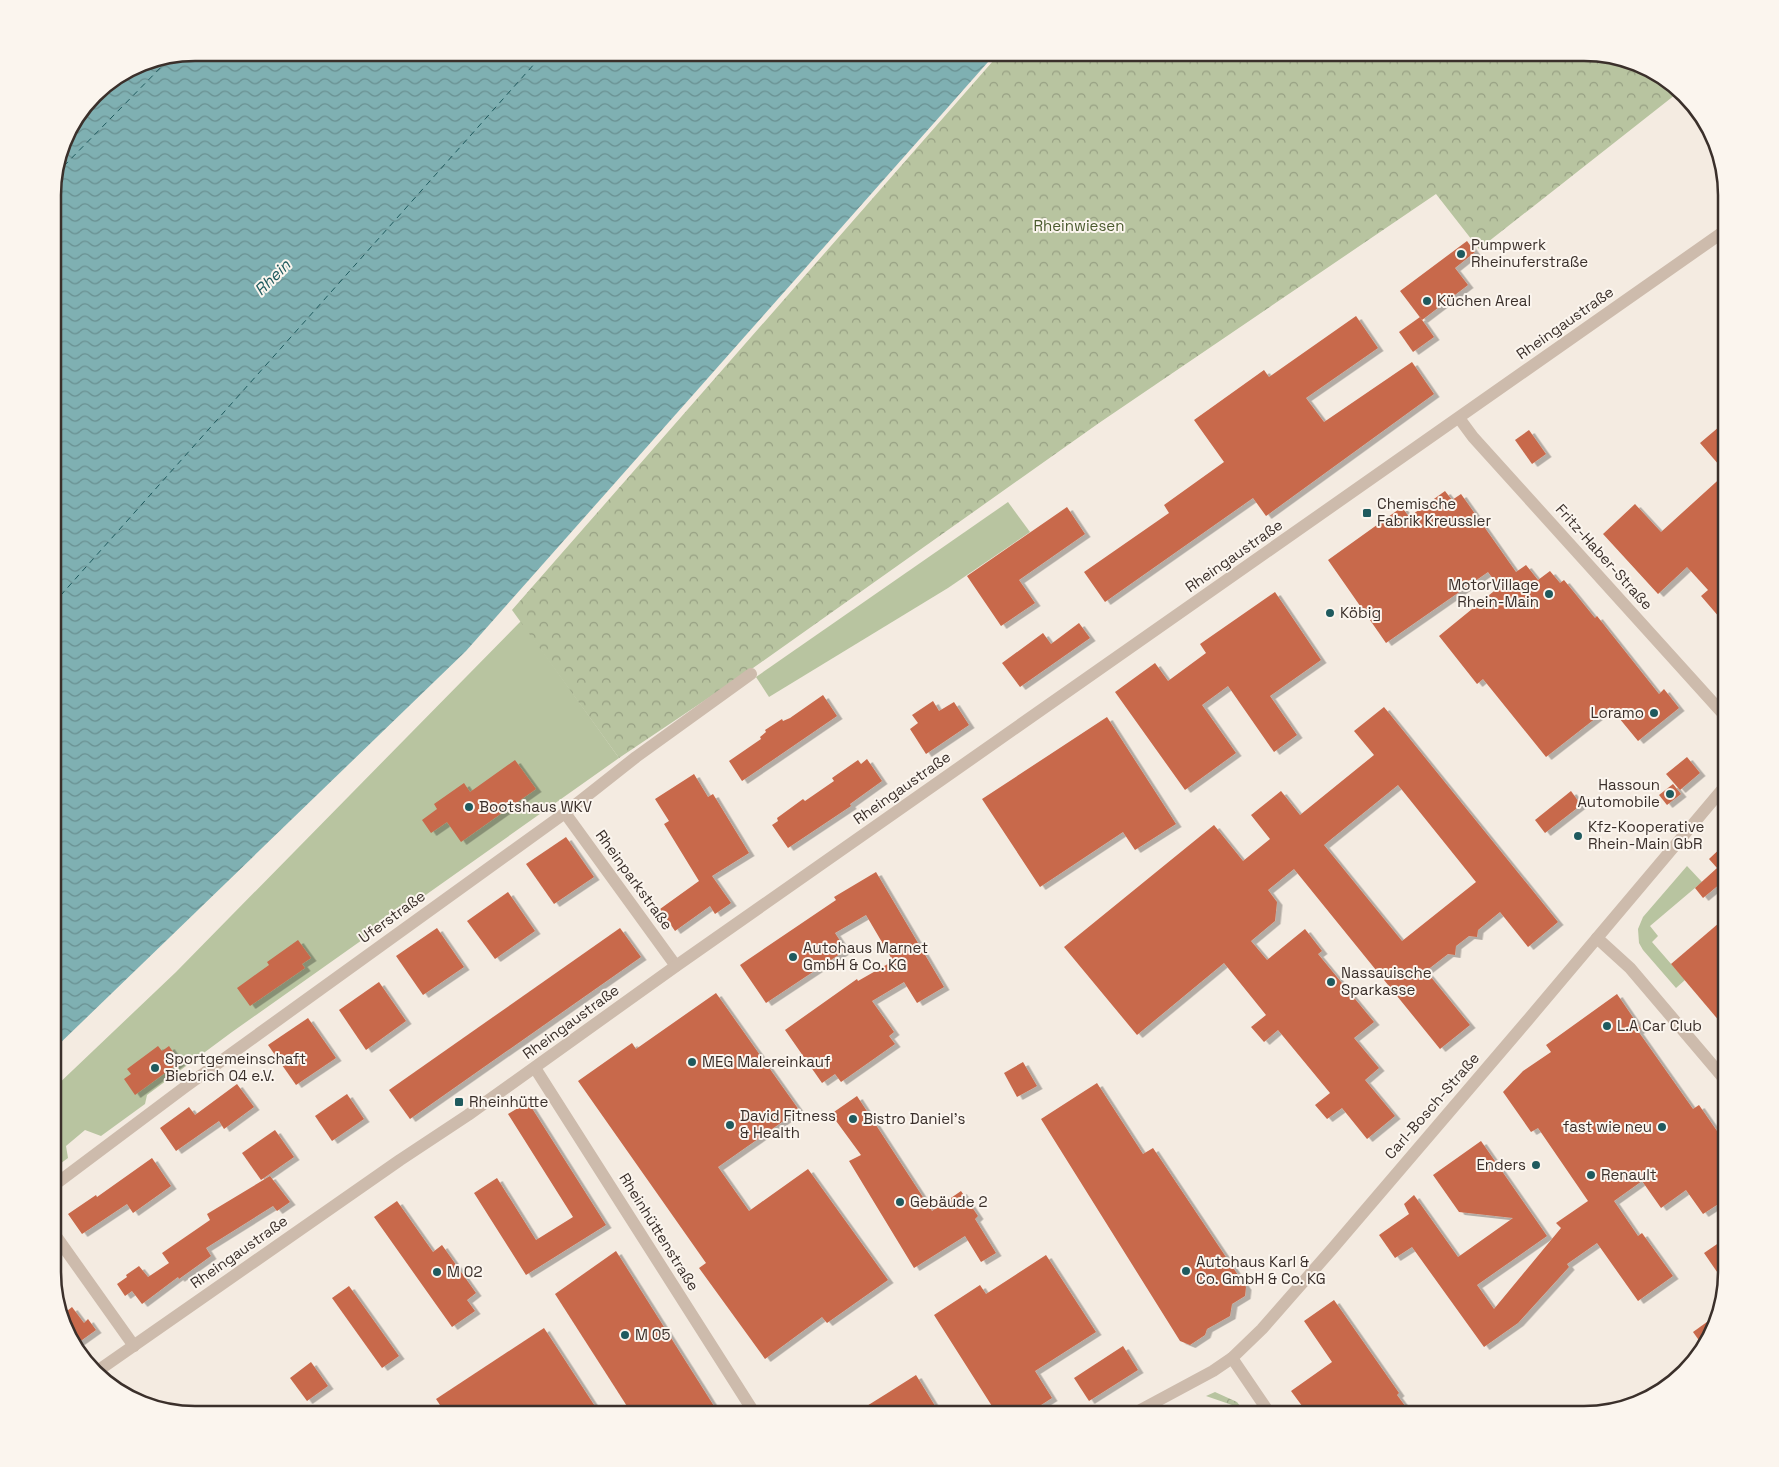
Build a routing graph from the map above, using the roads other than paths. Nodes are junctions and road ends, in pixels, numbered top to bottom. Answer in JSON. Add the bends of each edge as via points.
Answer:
{"nodes":[{"id":1,"x":1718,"y":236,"type":"edge"},
{"id":2,"x":1459,"y":418,"type":"junction"},
{"id":3,"x":751,"y":674,"type":"dead end"},
{"id":4,"x":1718,"y":708,"type":"edge"},
{"id":5,"x":1718,"y":795,"type":"edge"},
{"id":6,"x":565,"y":813,"type":"junction"},
{"id":7,"x":1597,"y":938,"type":"junction"},
{"id":8,"x":676,"y":966,"type":"junction"},
{"id":9,"x":535,"y":1068,"type":"junction"},
{"id":10,"x":1718,"y":1072,"type":"edge"},
{"id":11,"x":62,"y":1179,"type":"edge"},
{"id":12,"x":62,"y":1245,"type":"edge"},
{"id":13,"x":134,"y":1346,"type":"junction"},
{"id":14,"x":1232,"y":1358,"type":"junction"},
{"id":15,"x":103,"y":1368,"type":"edge"},
{"id":16,"x":750,"y":1406,"type":"edge"},
{"id":17,"x":1148,"y":1406,"type":"edge"},
{"id":18,"x":1265,"y":1406,"type":"edge"}],
"edges":[{"from":1,"to":2,"type":"street","name":"Rheingaustraße"},
{"from":2,"to":4,"type":"street","name":"Fritz-Haber-Straße"},
{"from":2,"to":8,"type":"street","name":"Rheingaustraße"},
{"from":3,"to":6,"type":"street","name":"Uferstraße"},
{"from":5,"to":7,"type":"street","name":"Carl-Bosch-Straße"},
{"from":6,"to":8,"type":"street","name":"Rheinparkstraße"},
{"from":6,"to":11,"type":"street","name":"Uferstraße"},
{"from":7,"to":10,"type":"street","via":[[1630,968]]},
{"from":7,"to":14,"type":"street","name":"Carl-Bosch-Straße","via":[[1308,1277]]},
{"from":8,"to":9,"type":"street","name":"Rheingaustraße"},
{"from":9,"to":13,"type":"street","name":"Rheingaustraße"},
{"from":9,"to":16,"type":"street","name":"Rheinhüttenstraße"},
{"from":12,"to":13,"type":"street"},
{"from":13,"to":15,"type":"street","name":"Rheingaustraße"},
{"from":14,"to":17,"type":"street","name":"Carl-Bosch-Straße"},
{"from":14,"to":18,"type":"street"}]}
